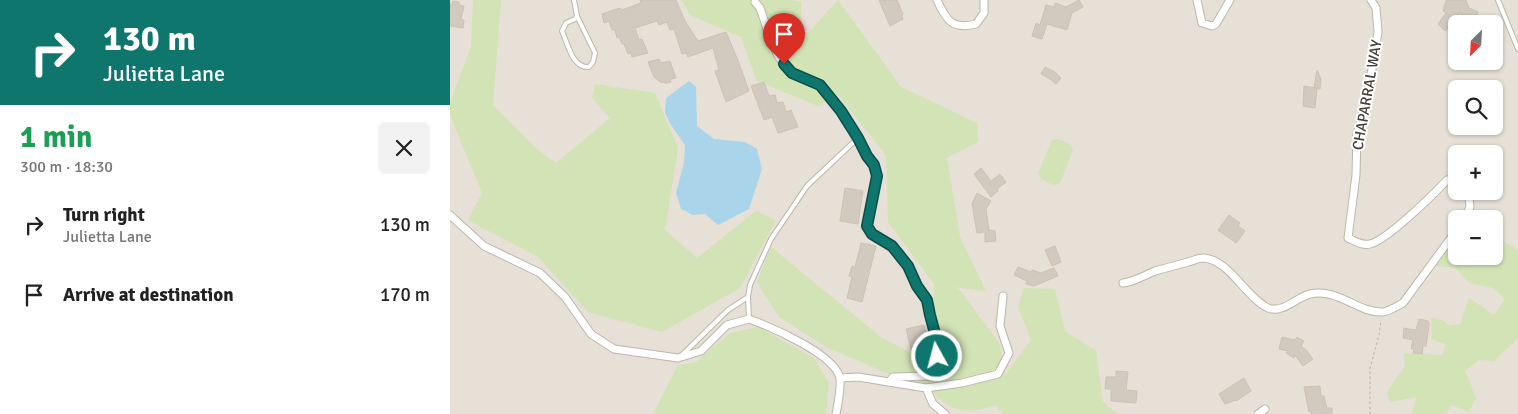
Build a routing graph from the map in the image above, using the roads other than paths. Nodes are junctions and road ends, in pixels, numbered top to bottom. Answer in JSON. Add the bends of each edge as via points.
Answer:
{"nodes":[{"id":1,"x":574,"y":0,"type":"edge"},
{"id":2,"x":937,"y":0,"type":"edge"},
{"id":3,"x":984,"y":0,"type":"edge"},
{"id":4,"x":1197,"y":0,"type":"edge"},
{"id":5,"x":1230,"y":0,"type":"edge"},
{"id":6,"x":1372,"y":0,"type":"edge"},
{"id":7,"x":1498,"y":0,"type":"edge"},
{"id":8,"x":755,"y":2,"type":"dead end"},
{"id":9,"x":577,"y":16,"type":"junction"},
{"id":10,"x":1518,"y":49,"type":"edge"},
{"id":11,"x":858,"y":138,"type":"junction"},
{"id":12,"x":1448,"y":180,"type":"edge"},
{"id":13,"x":450,"y":215,"type":"edge"},
{"id":14,"x":1448,"y":242,"type":"edge"},
{"id":15,"x":1123,"y":283,"type":"dead end"},
{"id":16,"x":1003,"y":296,"type":"dead end"},
{"id":17,"x":748,"y":297,"type":"junction"},
{"id":18,"x":749,"y":319,"type":"junction"},
{"id":19,"x":678,"y":358,"type":"junction"},
{"id":20,"x":840,"y":378,"type":"junction"},
{"id":21,"x":889,"y":382,"type":"junction"},
{"id":22,"x":926,"y":388,"type":"junction"},
{"id":23,"x":1265,"y":409,"type":"dead end"},
{"id":24,"x":836,"y":414,"type":"edge"},
{"id":25,"x":945,"y":414,"type":"edge"},
{"id":26,"x":1258,"y":414,"type":"edge"}],
"edges":[{"from":1,"to":9,"type":"lane"},
{"from":2,"to":3,"type":"street","via":[[950,22],[964,27],[976,24],[984,13]]},
{"from":4,"to":5,"type":"street","via":[[1202,22],[1212,26]]},
{"from":6,"to":12,"type":"street","name":"CHAPARRAL WAY","via":[[1378,32],[1372,75],[1357,134],[1356,176],[1348,238],[1361,244],[1382,239]]},
{"from":7,"to":10,"type":"lane"},
{"from":8,"to":11,"type":"street","via":[[776,55],[792,73],[820,85]]},
{"from":9,"to":9,"type":"lane","via":[[595,53],[589,67],[576,64],[562,31],[566,23]]},
{"from":11,"to":17,"type":"lane","via":[[806,186],[772,239],[750,285]]},
{"from":11,"to":21,"type":"street","via":[[877,176],[867,226],[872,234],[892,246],[908,266],[927,300],[938,345],[937,367],[929,376],[894,376]]},
{"from":13,"to":19,"type":"street","via":[[484,246],[540,272],[565,297],[591,334],[614,348]]},
{"from":14,"to":15,"type":"street","via":[[1403,303],[1383,312],[1320,292],[1308,294],[1279,309],[1271,309],[1261,304],[1229,272],[1203,258]]},
{"from":16,"to":22,"type":"street","via":[[1000,326],[1009,354],[998,374]]},
{"from":17,"to":18,"type":"lane"},
{"from":17,"to":19,"type":"lane","via":[[728,310]]},
{"from":18,"to":19,"type":"street","via":[[726,325],[701,351]]},
{"from":18,"to":20,"type":"street","via":[[779,330],[806,346],[830,363]]},
{"from":20,"to":21,"type":"street"},
{"from":20,"to":24,"type":"street"},
{"from":21,"to":22,"type":"street"},
{"from":22,"to":25,"type":"street","via":[[933,404]]},
{"from":23,"to":26,"type":"street"}]}
